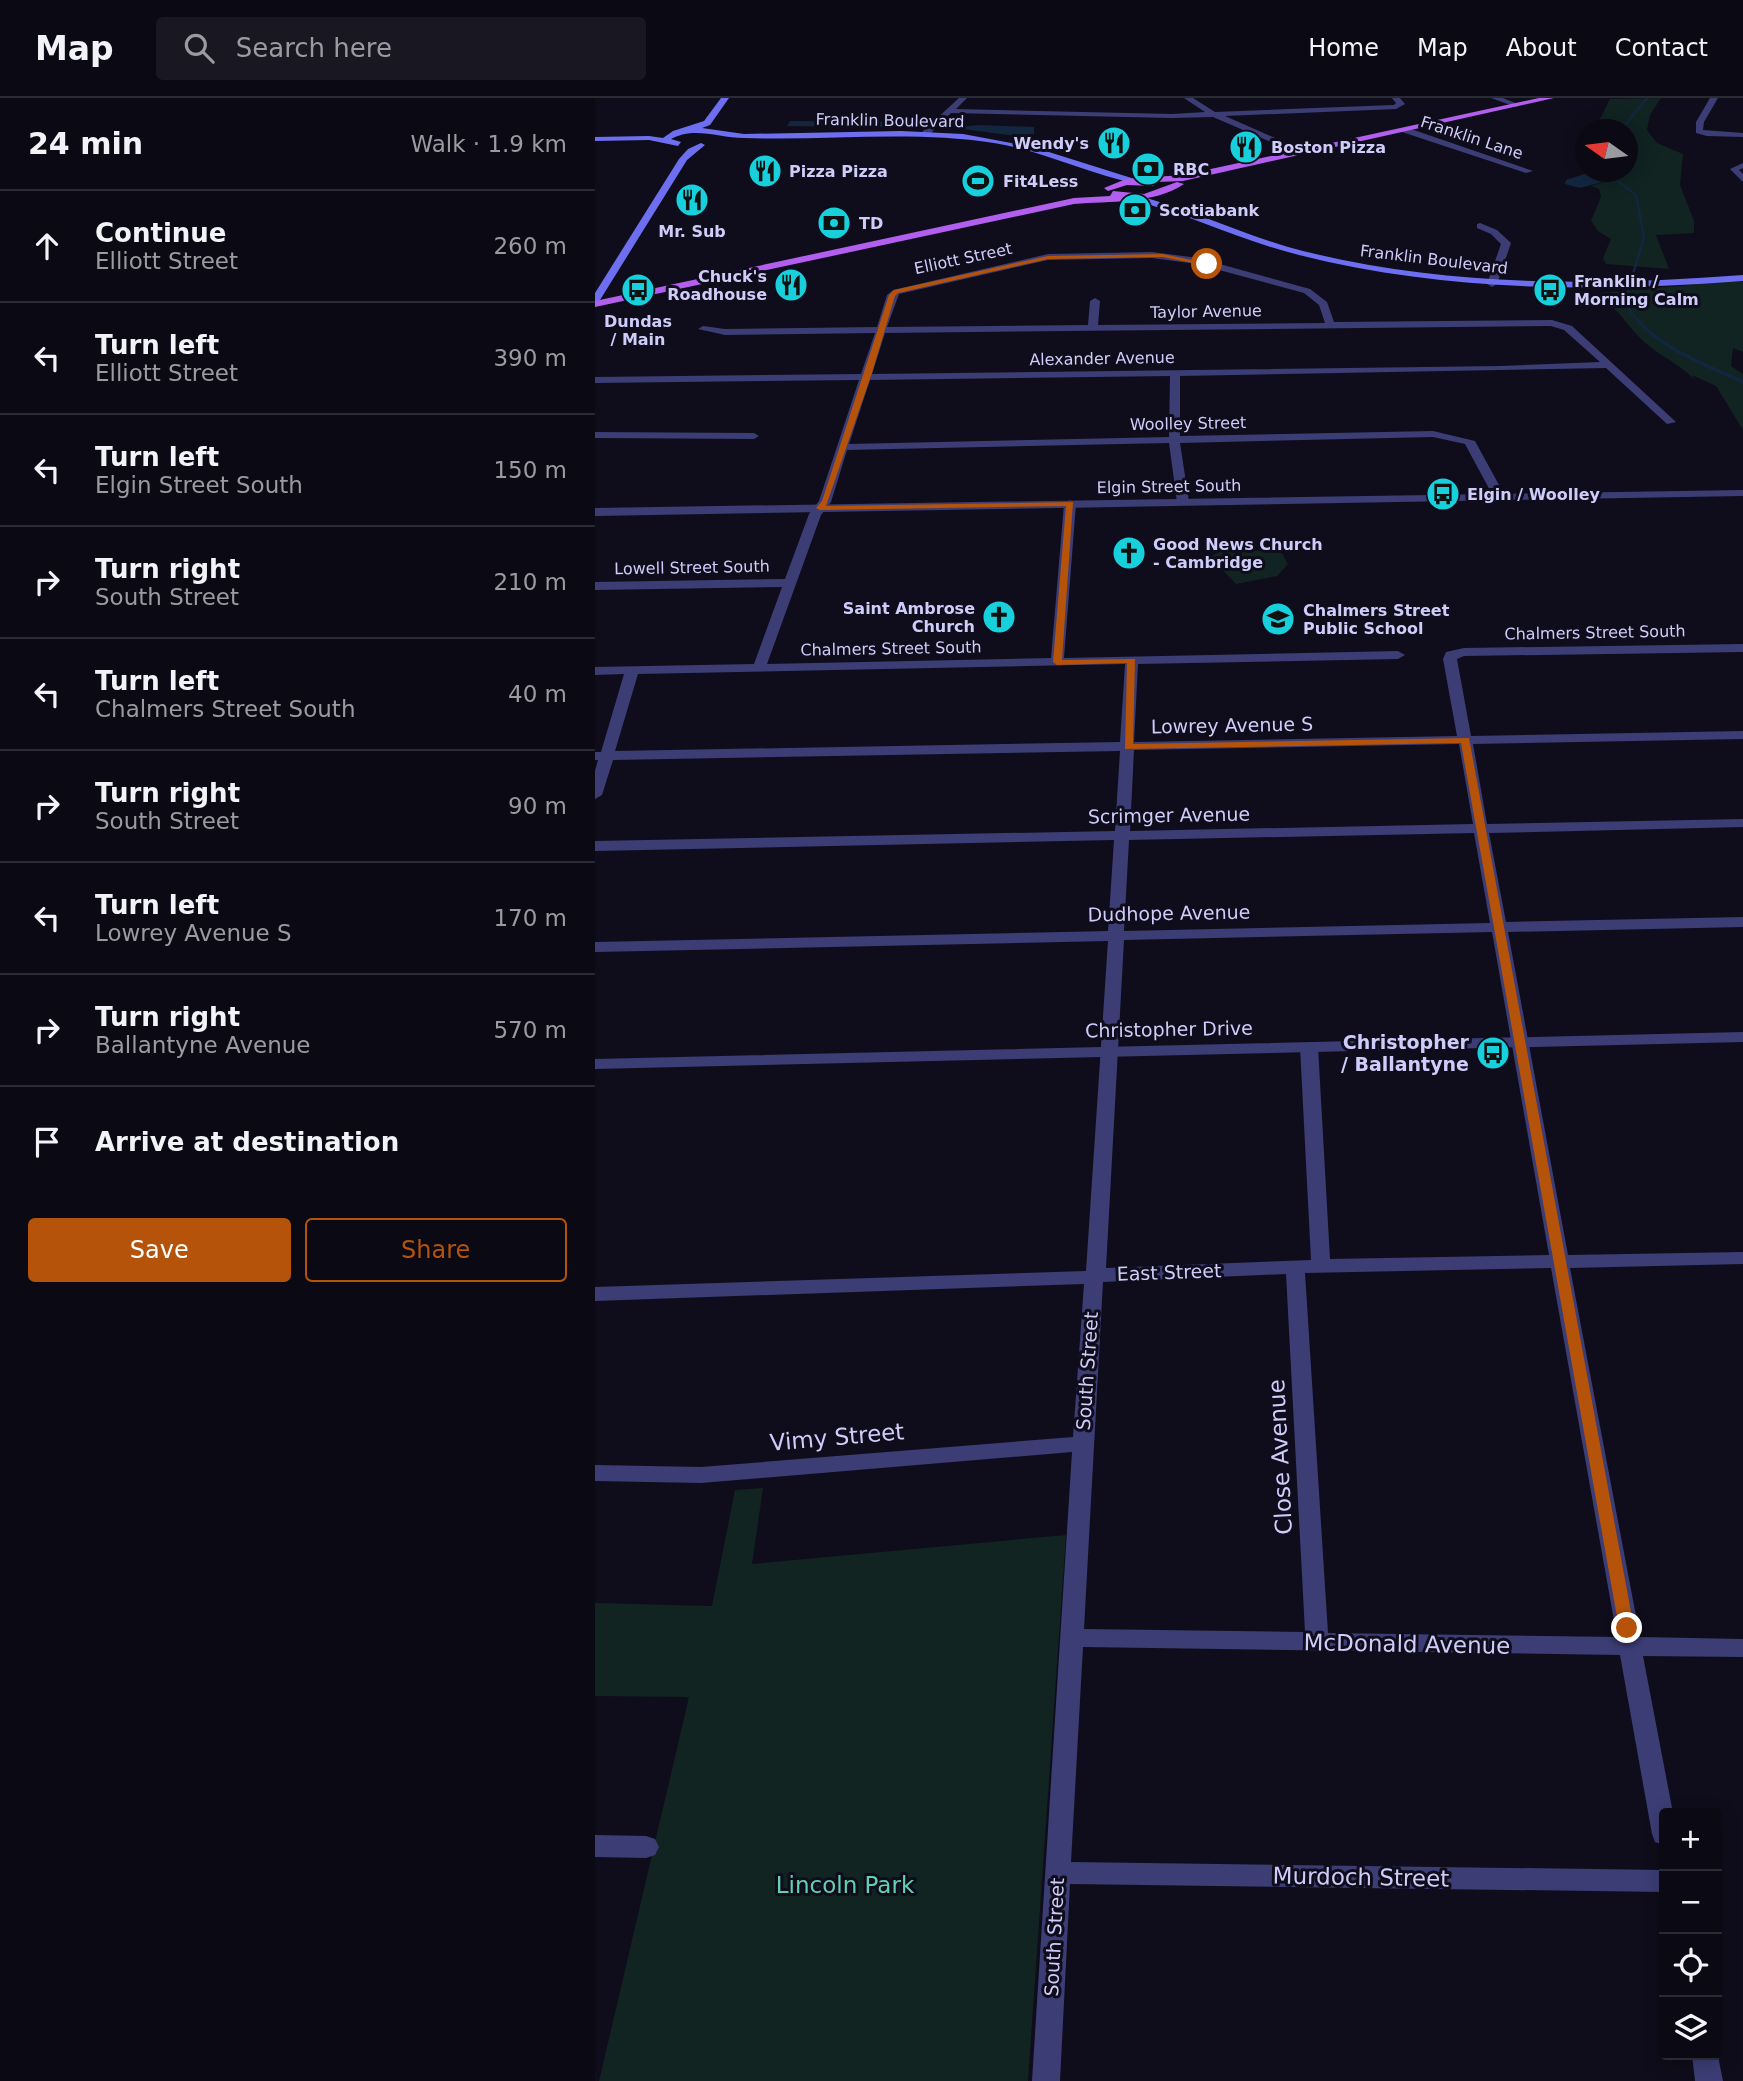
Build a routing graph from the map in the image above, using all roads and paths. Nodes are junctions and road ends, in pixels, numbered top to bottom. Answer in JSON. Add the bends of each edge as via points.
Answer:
{"nodes":[{"id":1,"x":725,"y":98,"type":"edge"},
{"id":2,"x":963,"y":98,"type":"edge"},
{"id":3,"x":1188,"y":98,"type":"edge"},
{"id":4,"x":1311,"y":98,"type":"edge"},
{"id":5,"x":1396,"y":98,"type":"edge"},
{"id":6,"x":1495,"y":98,"type":"edge"},
{"id":7,"x":1550,"y":98,"type":"edge"},
{"id":8,"x":1714,"y":98,"type":"edge"},
{"id":9,"x":1516,"y":105,"type":"junction"},
{"id":10,"x":1319,"y":109,"type":"junction"},
{"id":11,"x":949,"y":111,"type":"junction"},
{"id":12,"x":1213,"y":114,"type":"junction"},
{"id":13,"x":713,"y":117,"type":"junction"},
{"id":14,"x":1405,"y":130,"type":"junction"},
{"id":15,"x":684,"y":131,"type":"junction"},
{"id":16,"x":925,"y":134,"type":"junction"},
{"id":17,"x":1743,"y":135,"type":"edge"},
{"id":18,"x":719,"y":136,"type":"junction"},
{"id":19,"x":595,"y":139,"type":"edge"},
{"id":20,"x":671,"y":144,"type":"junction"},
{"id":21,"x":701,"y":145,"type":"junction"},
{"id":22,"x":1299,"y":152,"type":"junction"},
{"id":23,"x":680,"y":162,"type":"junction"},
{"id":24,"x":1743,"y":165,"type":"edge"},
{"id":25,"x":1529,"y":171,"type":"dead end"},
{"id":26,"x":1209,"y":172,"type":"junction"},
{"id":27,"x":1743,"y":179,"type":"edge"},
{"id":28,"x":1140,"y":181,"type":"junction"},
{"id":29,"x":1109,"y":187,"type":"junction"},
{"id":30,"x":1161,"y":191,"type":"junction"},
{"id":31,"x":1127,"y":197,"type":"junction"},
{"id":32,"x":1074,"y":201,"type":"junction"},
{"id":33,"x":1480,"y":226,"type":"dead end"},
{"id":34,"x":1743,"y":276,"type":"edge"},
{"id":35,"x":1493,"y":282,"type":"junction"},
{"id":36,"x":595,"y":302,"type":"edge"},
{"id":37,"x":1095,"y":302,"type":"dead end"},
{"id":38,"x":1330,"y":325,"type":"junction"},
{"id":39,"x":1093,"y":328,"type":"junction"},
{"id":40,"x":703,"y":329,"type":"dead end"},
{"id":41,"x":880,"y":331,"type":"junction"},
{"id":42,"x":1609,"y":365,"type":"junction"},
{"id":43,"x":1175,"y":373,"type":"junction"},
{"id":44,"x":867,"y":377,"type":"junction"},
{"id":45,"x":595,"y":380,"type":"edge"},
{"id":46,"x":1671,"y":422,"type":"dead end"},
{"id":47,"x":595,"y":435,"type":"edge"},
{"id":48,"x":754,"y":436,"type":"dead end"},
{"id":49,"x":1174,"y":439,"type":"junction"},
{"id":50,"x":843,"y":447,"type":"junction"},
{"id":51,"x":1743,"y":493,"type":"edge"},
{"id":52,"x":1499,"y":496,"type":"junction"},
{"id":53,"x":1184,"y":502,"type":"junction"},
{"id":54,"x":1070,"y":503,"type":"junction"},
{"id":55,"x":820,"y":508,"type":"junction"},
{"id":56,"x":595,"y":512,"type":"edge"},
{"id":57,"x":790,"y":583,"type":"junction"},
{"id":58,"x":595,"y":586,"type":"edge"},
{"id":59,"x":1743,"y":648,"type":"edge"},
{"id":60,"x":1398,"y":655,"type":"dead end"},
{"id":61,"x":1132,"y":661,"type":"junction"},
{"id":62,"x":1057,"y":662,"type":"junction"},
{"id":63,"x":759,"y":668,"type":"junction"},
{"id":64,"x":595,"y":671,"type":"edge"},
{"id":65,"x":632,"y":671,"type":"junction"},
{"id":66,"x":1743,"y":735,"type":"edge"},
{"id":67,"x":1465,"y":740,"type":"junction"},
{"id":68,"x":1128,"y":747,"type":"junction"},
{"id":69,"x":600,"y":756,"type":"edge"},
{"id":70,"x":595,"y":795,"type":"edge"},
{"id":71,"x":1743,"y":823,"type":"edge"},
{"id":72,"x":1479,"y":828,"type":"junction"},
{"id":73,"x":1122,"y":836,"type":"junction"},
{"id":74,"x":595,"y":846,"type":"edge"},
{"id":75,"x":1743,"y":922,"type":"edge"},
{"id":76,"x":1499,"y":927,"type":"junction"},
{"id":77,"x":1117,"y":935,"type":"junction"},
{"id":78,"x":595,"y":947,"type":"edge"},
{"id":79,"x":1743,"y":1037,"type":"edge"},
{"id":80,"x":1520,"y":1042,"type":"junction"},
{"id":81,"x":1309,"y":1047,"type":"junction"},
{"id":82,"x":1109,"y":1052,"type":"junction"},
{"id":83,"x":595,"y":1064,"type":"edge"},
{"id":84,"x":1743,"y":1258,"type":"edge"},
{"id":85,"x":1559,"y":1262,"type":"junction"},
{"id":86,"x":1321,"y":1266,"type":"junction"},
{"id":87,"x":1295,"y":1267,"type":"junction"},
{"id":88,"x":1094,"y":1276,"type":"junction"},
{"id":89,"x":595,"y":1294,"type":"edge"},
{"id":90,"x":1083,"y":1444,"type":"junction"},
{"id":91,"x":595,"y":1473,"type":"edge"},
{"id":92,"x":1070,"y":1638,"type":"junction"},
{"id":93,"x":1317,"y":1643,"type":"junction"},
{"id":94,"x":1630,"y":1646,"type":"junction"},
{"id":95,"x":1743,"y":1648,"type":"edge"},
{"id":96,"x":1659,"y":1808,"type":"edge"},
{"id":97,"x":595,"y":1846,"type":"edge"},
{"id":98,"x":646,"y":1847,"type":"dead end"},
{"id":99,"x":1058,"y":1873,"type":"junction"},
{"id":100,"x":1659,"y":1881,"type":"edge"},
{"id":101,"x":1706,"y":2060,"type":"edge"},
{"id":102,"x":1046,"y":2081,"type":"edge"},
{"id":103,"x":1709,"y":2081,"type":"edge"}],
"edges":[{"from":1,"to":13,"type":"main road"},
{"from":2,"to":11,"type":"street"},
{"from":3,"to":12,"type":"street"},
{"from":4,"to":10,"type":"street"},
{"from":5,"to":10,"type":"street","via":[[1399,106]]},
{"from":6,"to":9,"type":"street"},
{"from":7,"to":9,"type":"main road"},
{"from":8,"to":17,"type":"street","via":[[1699,131]]},
{"from":9,"to":14,"type":"main road"},
{"from":10,"to":12,"type":"street"},
{"from":11,"to":12,"type":"street"},
{"from":11,"to":16,"type":"street"},
{"from":12,"to":22,"type":"street"},
{"from":13,"to":15,"type":"main road"},
{"from":13,"to":18,"type":"main road"},
{"from":14,"to":22,"type":"main road"},
{"from":14,"to":25,"type":"street","name":"Franklin Lane"},
{"from":15,"to":18,"type":"main road"},
{"from":15,"to":19,"type":"main road"},
{"from":15,"to":20,"type":"main road","via":[[669,136]]},
{"from":16,"to":18,"type":"main road","name":"Franklin Boulevard"},
{"from":16,"to":28,"type":"main road","name":"Franklin Boulevard","via":[[1024,146]]},
{"from":18,"to":21,"type":"main road"},
{"from":18,"to":29,"type":"main road","name":"Franklin Boulevard","via":[[954,139],[1040,155],[1099,177]]},
{"from":19,"to":20,"type":"main road"},
{"from":20,"to":21,"type":"main road"},
{"from":20,"to":23,"type":"main road"},
{"from":21,"to":23,"type":"main road","via":[[689,150]]},
{"from":22,"to":26,"type":"main road"},
{"from":23,"to":36,"type":"main road"},
{"from":24,"to":27,"type":"street","via":[[1734,169]]},
{"from":26,"to":28,"type":"main road","via":[[1168,181]]},
{"from":26,"to":30,"type":"main road"},
{"from":28,"to":29,"type":"main road"},
{"from":28,"to":30,"type":"main road","via":[[1160,186]]},
{"from":29,"to":31,"type":"main road","via":[[1110,192]]},
{"from":29,"to":32,"type":"main road"},
{"from":30,"to":31,"type":"main road"},
{"from":30,"to":35,"type":"main road","name":"Franklin Boulevard","via":[[1171,202],[1304,249]]},
{"from":31,"to":32,"type":"main road"},
{"from":31,"to":35,"type":"main road","name":"Franklin Boulevard","via":[[1309,255],[1392,272]]},
{"from":32,"to":36,"type":"main road"},
{"from":33,"to":35,"type":"street","via":[[1506,243]]},
{"from":34,"to":35,"type":"main road","name":"Franklin Boulevard","via":[[1562,288]]},
{"from":37,"to":39,"type":"street"},
{"from":38,"to":39,"type":"street","name":"Taylor Avenue"},
{"from":38,"to":41,"type":"street","name":"Elliott Street","via":[[1325,304],[1307,291],[1198,261],[1152,255],[1048,257],[903,289],[892,295]]},
{"from":38,"to":42,"type":"street","name":"Taylor Avenue","via":[[1552,323],[1568,328]]},
{"from":39,"to":41,"type":"street","name":"Taylor Avenue"},
{"from":40,"to":41,"type":"street","name":"Taylor Avenue"},
{"from":41,"to":44,"type":"street","name":"Elliott Street"},
{"from":42,"to":43,"type":"street","name":"Alexander Avenue"},
{"from":42,"to":46,"type":"street","name":"Taylor Avenue"},
{"from":43,"to":44,"type":"street","name":"Alexander Avenue"},
{"from":43,"to":49,"type":"street"},
{"from":44,"to":45,"type":"street","name":"Alexander Avenue"},
{"from":44,"to":50,"type":"street","name":"Elliott Street"},
{"from":47,"to":48,"type":"street"},
{"from":49,"to":50,"type":"street","name":"Woolley Street"},
{"from":49,"to":52,"type":"street","name":"Woolley Street","via":[[1452,436],[1469,441]]},
{"from":49,"to":53,"type":"street"},
{"from":50,"to":55,"type":"street","name":"Elliott Street"},
{"from":51,"to":52,"type":"street","name":"Elgin Street South"},
{"from":52,"to":53,"type":"street","name":"Elgin Street South"},
{"from":53,"to":54,"type":"street","name":"Elgin Street South"},
{"from":54,"to":55,"type":"street","name":"Elgin Street South"},
{"from":54,"to":62,"type":"street"},
{"from":55,"to":56,"type":"street","name":"Elgin Street South"},
{"from":55,"to":57,"type":"street","name":"Elliott Street"},
{"from":57,"to":58,"type":"street","name":"Lowell Street South"},
{"from":57,"to":63,"type":"street","name":"Elliott Street"},
{"from":59,"to":67,"type":"street","name":"Chalmers Street South","via":[[1451,655]]},
{"from":60,"to":61,"type":"street","name":"Chalmers Street South"},
{"from":61,"to":62,"type":"street","name":"Chalmers Street South"},
{"from":61,"to":68,"type":"street","name":"South Street"},
{"from":62,"to":63,"type":"street","name":"Chalmers Street South"},
{"from":63,"to":65,"type":"street","name":"Chalmers Street South"},
{"from":64,"to":65,"type":"street","name":"Chalmers Street South"},
{"from":65,"to":69,"type":"street"},
{"from":66,"to":67,"type":"street","name":"Lowrey Avenue S"},
{"from":67,"to":68,"type":"street","name":"Lowrey Avenue S"},
{"from":67,"to":72,"type":"street"},
{"from":68,"to":69,"type":"street","name":"Lowrey Avenue S"},
{"from":68,"to":73,"type":"street","name":"South Street"},
{"from":69,"to":70,"type":"street"},
{"from":71,"to":72,"type":"street","name":"Scrimger Avenue"},
{"from":72,"to":73,"type":"street","name":"Scrimger Avenue"},
{"from":72,"to":76,"type":"street"},
{"from":73,"to":74,"type":"street","name":"Scrimger Avenue"},
{"from":73,"to":77,"type":"street","name":"South Street"},
{"from":75,"to":76,"type":"street","name":"Dudhope Avenue"},
{"from":76,"to":77,"type":"street","name":"Dudhope Avenue"},
{"from":76,"to":80,"type":"street"},
{"from":77,"to":78,"type":"street","name":"Dudhope Avenue"},
{"from":77,"to":82,"type":"street","name":"South Street"},
{"from":79,"to":80,"type":"street","name":"Christopher Drive"},
{"from":80,"to":81,"type":"street","name":"Christopher Drive"},
{"from":80,"to":85,"type":"street"},
{"from":81,"to":82,"type":"street","name":"Christopher Drive"},
{"from":81,"to":86,"type":"street"},
{"from":82,"to":83,"type":"street","name":"Christopher Drive"},
{"from":82,"to":88,"type":"street","name":"South Street"},
{"from":84,"to":85,"type":"street","name":"East Street"},
{"from":85,"to":86,"type":"street","name":"East Street"},
{"from":85,"to":94,"type":"street"},
{"from":86,"to":87,"type":"street","name":"East Street"},
{"from":87,"to":88,"type":"street","name":"East Street"},
{"from":87,"to":93,"type":"street","name":"Close Avenue"},
{"from":88,"to":89,"type":"street","name":"East Street"},
{"from":88,"to":90,"type":"street","name":"South Street"},
{"from":90,"to":91,"type":"street","name":"Vimy Street","via":[[701,1475]]},
{"from":90,"to":92,"type":"street","name":"South Street"},
{"from":92,"to":93,"type":"street","name":"McDonald Avenue"},
{"from":92,"to":99,"type":"street","name":"South Street"},
{"from":93,"to":94,"type":"street","name":"McDonald Avenue"},
{"from":94,"to":95,"type":"street","name":"McDonald Avenue"},
{"from":94,"to":96,"type":"street"},
{"from":97,"to":98,"type":"street"},
{"from":99,"to":100,"type":"street","name":"Murdoch Street"},
{"from":99,"to":102,"type":"street","name":"South Street"},
{"from":101,"to":103,"type":"street"}]}
